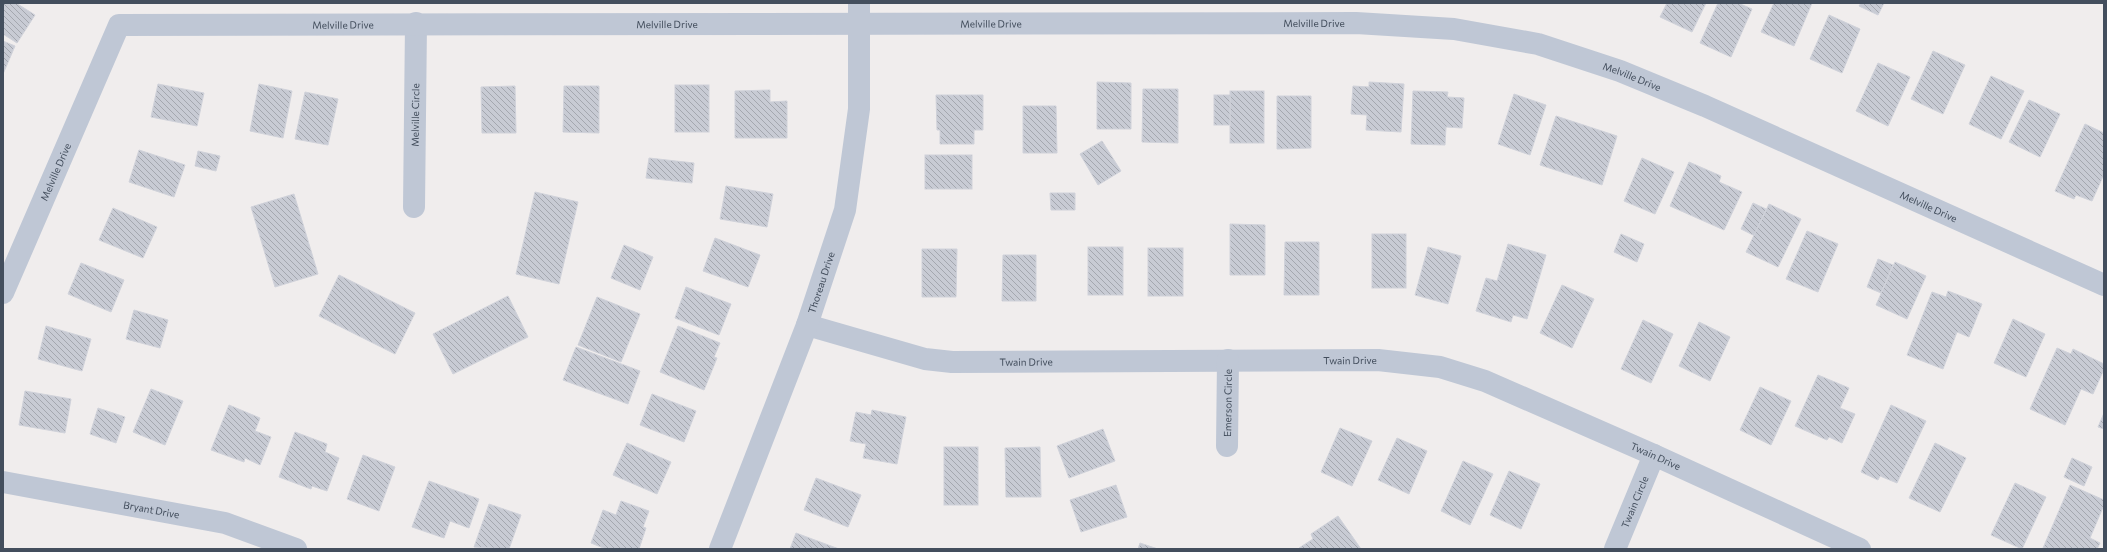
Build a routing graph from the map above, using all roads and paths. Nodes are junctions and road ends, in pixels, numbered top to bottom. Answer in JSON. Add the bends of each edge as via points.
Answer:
{"nodes":[{"id":1,"x":859,"y":13,"type":"edge"},
{"id":2,"x":416,"y":23,"type":"junction"},
{"id":3,"x":414,"y":207,"type":"dead end"},
{"id":4,"x":2104,"y":285,"type":"edge"},
{"id":5,"x":3,"y":293,"type":"edge"},
{"id":6,"x":807,"y":325,"type":"junction"},
{"id":7,"x":1228,"y":360,"type":"junction"},
{"id":8,"x":1227,"y":446,"type":"dead end"},
{"id":9,"x":1654,"y":455,"type":"junction"},
{"id":10,"x":3,"y":482,"type":"edge"},
{"id":11,"x":296,"y":549,"type":"edge"},
{"id":12,"x":720,"y":549,"type":"edge"},
{"id":13,"x":1615,"y":549,"type":"edge"},
{"id":14,"x":1860,"y":549,"type":"edge"}],
"edges":[{"from":1,"to":2,"type":"street","name":"Melville Drive"},
{"from":1,"to":4,"type":"street","name":"Melville Drive","via":[[1356,23],[1454,29],[1538,44],[1620,72],[1705,106]]},
{"from":1,"to":6,"type":"street","name":"Thoreau Drive","via":[[859,109],[845,210]]},
{"from":2,"to":3,"type":"street","name":"Melville Circle"},
{"from":2,"to":5,"type":"street","name":"Melville Drive","via":[[119,24]]},
{"from":6,"to":7,"type":"street","name":"Twain Drive","via":[[925,359],[952,362]]},
{"from":6,"to":12,"type":"street","name":"Thoreau Drive"},
{"from":7,"to":8,"type":"street","name":"Emerson Circle"},
{"from":7,"to":9,"type":"street","name":"Twain Drive","via":[[1378,360],[1440,367],[1484,381]]},
{"from":9,"to":13,"type":"street","name":"Twain Circle"},
{"from":9,"to":14,"type":"street","name":"Twain Drive"},
{"from":10,"to":11,"type":"street","name":"Bryant Drive","via":[[225,523]]}]}
